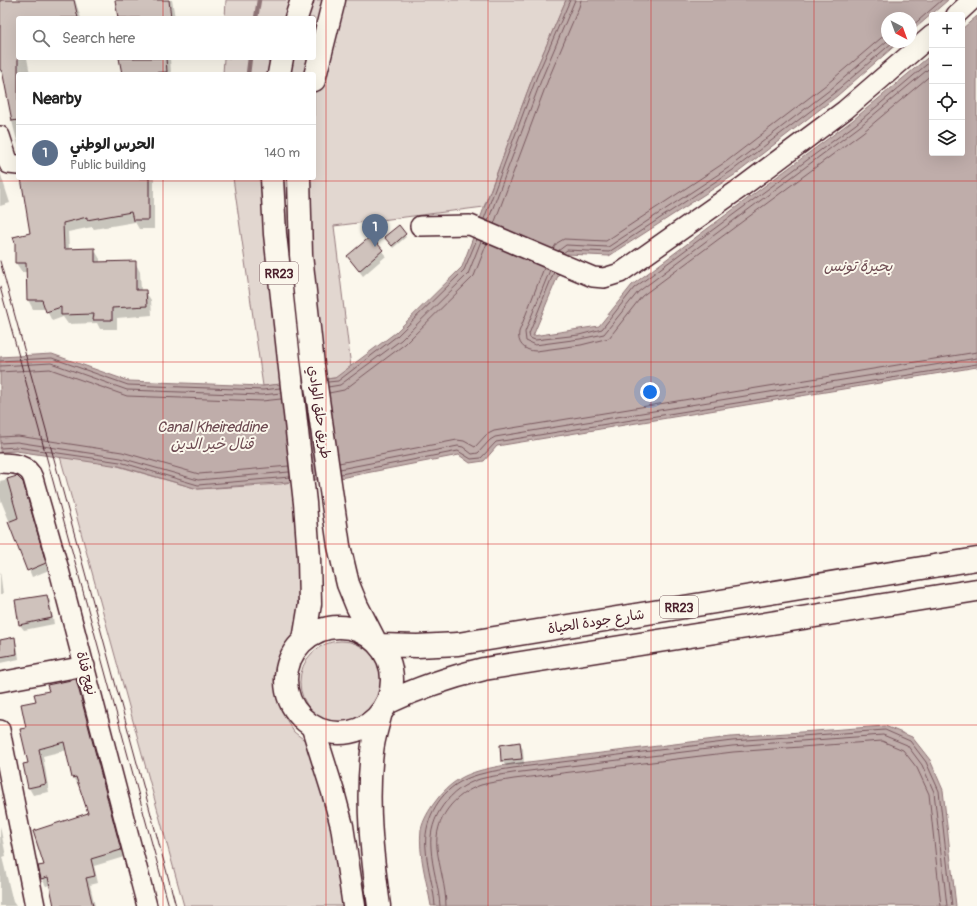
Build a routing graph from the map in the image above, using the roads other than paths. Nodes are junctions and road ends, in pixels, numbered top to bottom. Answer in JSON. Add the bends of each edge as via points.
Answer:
{"nodes":[{"id":1,"x":302,"y":0,"type":"edge"},
{"id":2,"x":334,"y":0,"type":"edge"},
{"id":3,"x":972,"y":0,"type":"edge"},
{"id":4,"x":959,"y":12,"type":"edge"},
{"id":5,"x":297,"y":16,"type":"edge"},
{"id":6,"x":929,"y":38,"type":"edge"},
{"id":7,"x":282,"y":60,"type":"edge"},
{"id":8,"x":279,"y":72,"type":"edge"},
{"id":9,"x":316,"y":72,"type":"edge"},
{"id":10,"x":0,"y":136,"type":"edge"},
{"id":11,"x":13,"y":165,"type":"edge"},
{"id":12,"x":272,"y":180,"type":"edge"},
{"id":13,"x":299,"y":180,"type":"edge"},
{"id":14,"x":420,"y":226,"type":"dead end"},
{"id":15,"x":1,"y":463,"type":"edge"},
{"id":16,"x":977,"y":559,"type":"edge"},
{"id":17,"x":977,"y":590,"type":"edge"},
{"id":18,"x":304,"y":640,"type":"junction"},
{"id":19,"x":377,"y":642,"type":"junction"},
{"id":20,"x":85,"y":666,"type":"junction"},
{"id":21,"x":0,"y":682,"type":"edge"},
{"id":22,"x":384,"y":709,"type":"junction"},
{"id":23,"x":313,"y":728,"type":"junction"},
{"id":24,"x":0,"y":730,"type":"edge"},
{"id":25,"x":35,"y":906,"type":"edge"},
{"id":26,"x":147,"y":906,"type":"edge"},
{"id":27,"x":354,"y":906,"type":"edge"},
{"id":28,"x":379,"y":906,"type":"edge"}],
"edges":[{"from":1,"to":5,"type":"main road"},
{"from":2,"to":9,"type":"main road"},
{"from":3,"to":4,"type":"street"},
{"from":6,"to":14,"type":"street","via":[[845,110],[620,273],[604,278],[593,278],[474,227]]},
{"from":7,"to":8,"type":"main road"},
{"from":10,"to":11,"type":"street"},
{"from":12,"to":18,"type":"main road","name":"طريق حلق الوادي","number":"RR23","via":[[288,368],[305,503],[310,604]]},
{"from":13,"to":19,"type":"main road","name":"طريق حلق الوادي","number":"RR23","via":[[301,254],[313,365],[339,546],[348,584]]},
{"from":15,"to":20,"type":"street","name":"نهج قناة","via":[[19,465],[32,474]]},
{"from":16,"to":19,"type":"main road","name":"شارع جودة الحياة","number":"RR23","via":[[458,644],[417,646]]},
{"from":17,"to":22,"type":"main road","name":"شارع جودة الحياة","number":"RR23","via":[[484,669],[433,683]]},
{"from":18,"to":19,"type":"main road","number":"RR23","via":[[320,630],[339,627],[358,630]]},
{"from":18,"to":23,"type":"main road","number":"RR23","via":[[293,653],[286,686],[290,703],[300,717]]},
{"from":19,"to":22,"type":"main road","number":"RR23","via":[[388,658],[393,672],[393,687]]},
{"from":20,"to":21,"type":"street"},
{"from":20,"to":26,"type":"street","name":"نهج قناة"},
{"from":22,"to":23,"type":"main road","number":"RR23","via":[[366,727],[348,733],[330,733]]},
{"from":22,"to":28,"type":"main road","number":"RR23","via":[[372,751],[369,791],[370,839]]},
{"from":23,"to":27,"type":"main road","number":"RR23","via":[[332,785],[342,826]]},
{"from":24,"to":25,"type":"street"}]}
